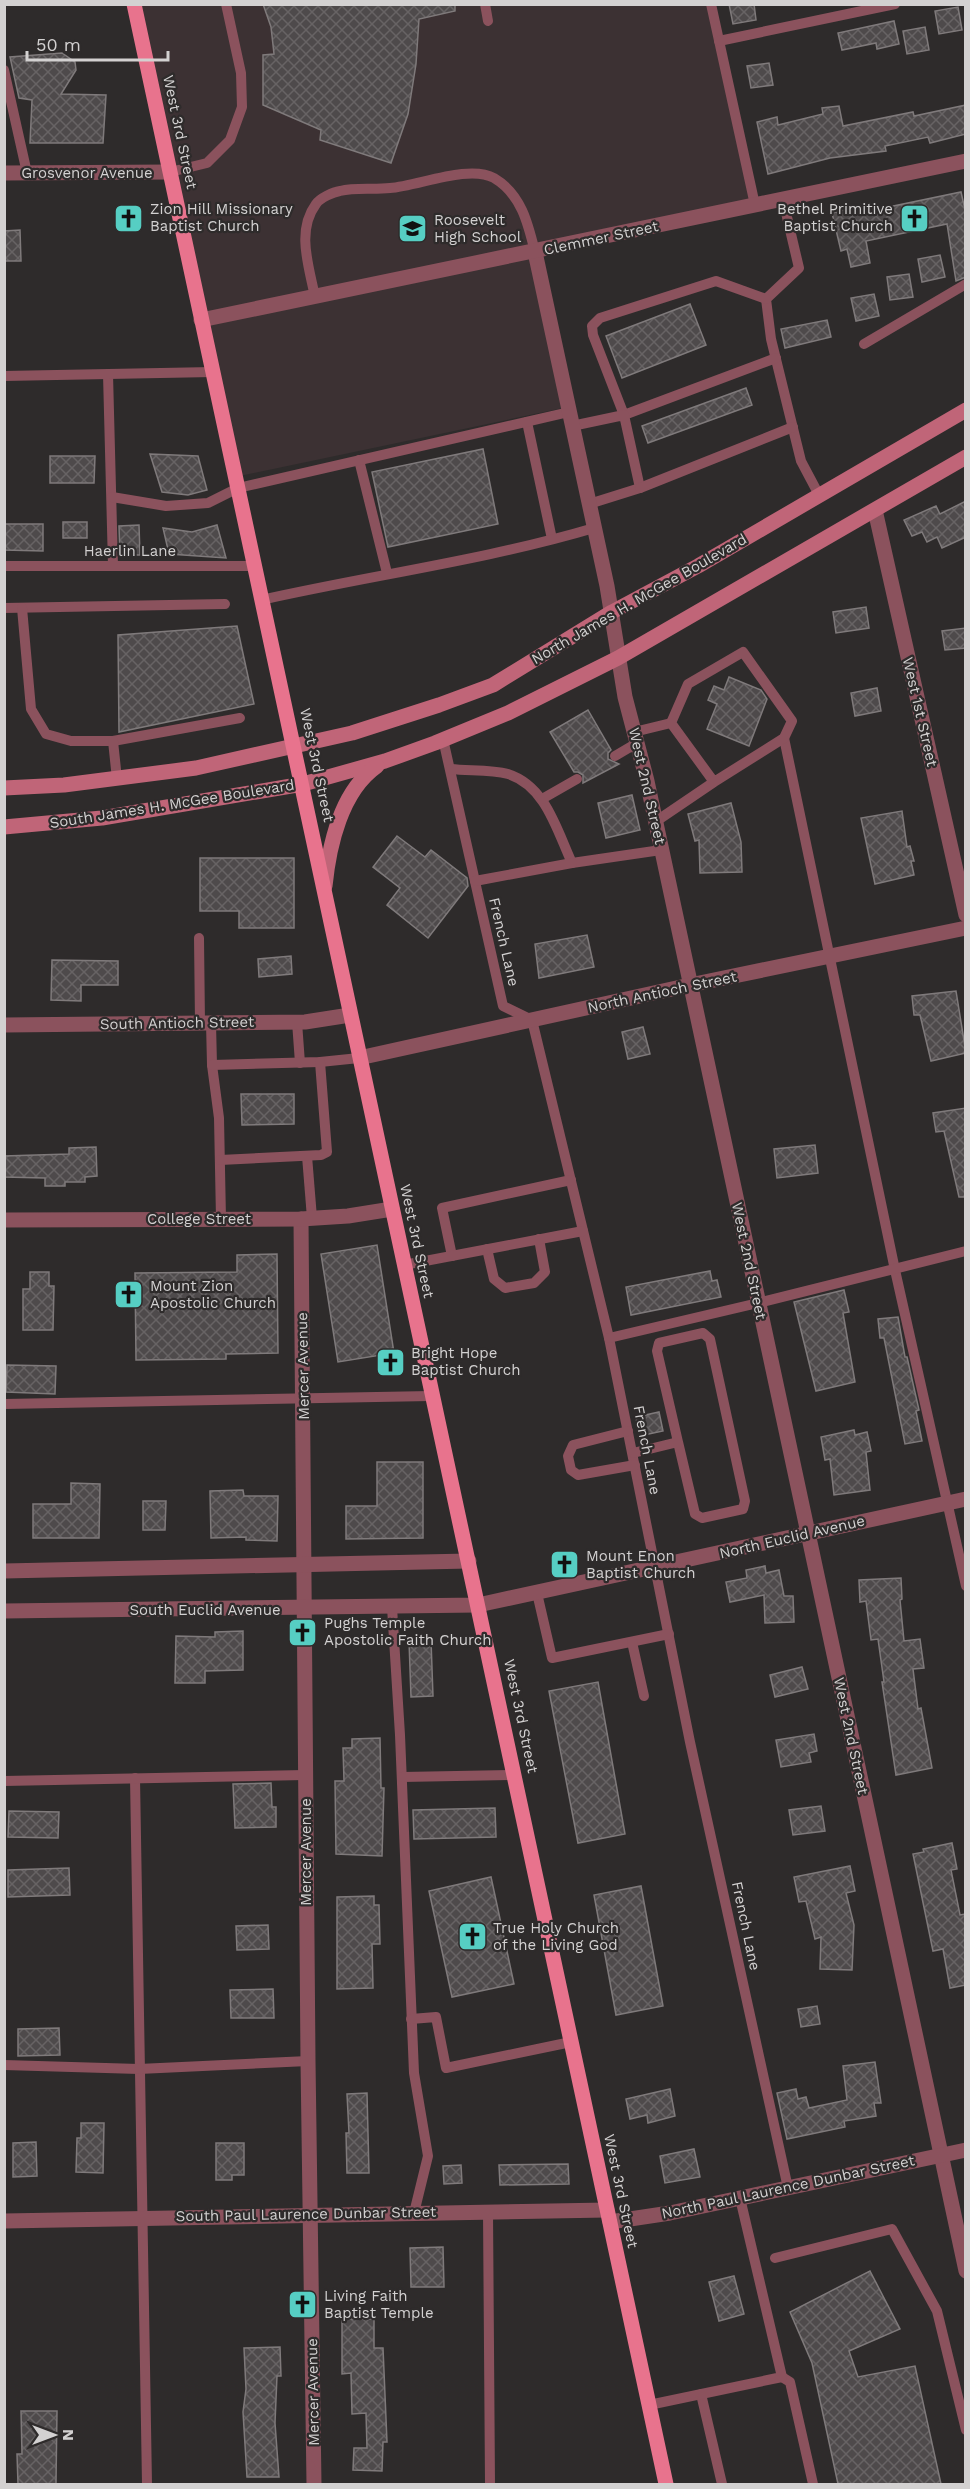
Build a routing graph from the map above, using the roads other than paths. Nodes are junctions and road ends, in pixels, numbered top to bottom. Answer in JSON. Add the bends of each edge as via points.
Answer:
{"nodes":[{"id":1,"x":134,"y":4,"type":"edge"},
{"id":2,"x":226,"y":4,"type":"edge"},
{"id":3,"x":485,"y":4,"type":"edge"},
{"id":4,"x":711,"y":4,"type":"edge"},
{"id":5,"x":895,"y":4,"type":"edge"},
{"id":6,"x":488,"y":21,"type":"dead end"},
{"id":7,"x":719,"y":41,"type":"junction"},
{"id":8,"x":4,"y":70,"type":"edge"},
{"id":9,"x":966,"y":161,"type":"edge"},
{"id":10,"x":170,"y":172,"type":"junction"},
{"id":11,"x":4,"y":173,"type":"edge"},
{"id":12,"x":27,"y":173,"type":"junction"},
{"id":13,"x":783,"y":200,"type":"junction"},
{"id":14,"x":755,"y":205,"type":"junction"},
{"id":15,"x":534,"y":252,"type":"junction"},
{"id":16,"x":966,"y":284,"type":"edge"},
{"id":17,"x":315,"y":297,"type":"junction"},
{"id":18,"x":766,"y":299,"type":"junction"},
{"id":19,"x":201,"y":320,"type":"junction"},
{"id":20,"x":864,"y":344,"type":"dead end"},
{"id":21,"x":776,"y":358,"type":"junction"},
{"id":22,"x":213,"y":372,"type":"junction"},
{"id":23,"x":108,"y":374,"type":"junction"},
{"id":24,"x":4,"y":376,"type":"edge"},
{"id":25,"x":966,"y":410,"type":"edge"},
{"id":26,"x":624,"y":415,"type":"junction"},
{"id":27,"x":571,"y":419,"type":"junction"},
{"id":28,"x":527,"y":422,"type":"junction"},
{"id":29,"x":793,"y":427,"type":"junction"},
{"id":30,"x":966,"y":457,"type":"edge"},
{"id":31,"x":359,"y":460,"type":"junction"},
{"id":32,"x":238,"y":488,"type":"junction"},
{"id":33,"x":640,"y":488,"type":"junction"},
{"id":34,"x":819,"y":495,"type":"junction"},
{"id":35,"x":112,"y":497,"type":"junction"},
{"id":36,"x":589,"y":504,"type":"junction"},
{"id":37,"x":875,"y":510,"type":"junction"},
{"id":38,"x":594,"y":528,"type":"junction"},
{"id":39,"x":552,"y":539,"type":"junction"},
{"id":40,"x":4,"y":566,"type":"edge"},
{"id":41,"x":113,"y":566,"type":"junction"},
{"id":42,"x":254,"y":566,"type":"junction"},
{"id":43,"x":387,"y":573,"type":"junction"},
{"id":44,"x":261,"y":600,"type":"junction"},
{"id":45,"x":225,"y":604,"type":"dead end"},
{"id":46,"x":4,"y":608,"type":"edge"},
{"id":47,"x":22,"y":608,"type":"junction"},
{"id":48,"x":612,"y":612,"type":"junction"},
{"id":49,"x":618,"y":658,"type":"junction"},
{"id":50,"x":240,"y":718,"type":"dead end"},
{"id":51,"x":671,"y":723,"type":"junction"},
{"id":52,"x":636,"y":738,"type":"junction"},
{"id":53,"x":784,"y":738,"type":"junction"},
{"id":54,"x":443,"y":739,"type":"junction"},
{"id":55,"x":112,"y":741,"type":"junction"},
{"id":56,"x":294,"y":747,"type":"junction"},
{"id":57,"x":615,"y":756,"type":"dead end"},
{"id":58,"x":385,"y":761,"type":"junction"},
{"id":59,"x":451,"y":769,"type":"junction"},
{"id":60,"x":117,"y":779,"type":"junction"},
{"id":61,"x":577,"y":779,"type":"dead end"},
{"id":62,"x":714,"y":782,"type":"junction"},
{"id":63,"x":303,"y":784,"type":"junction"},
{"id":64,"x":4,"y":788,"type":"edge"},
{"id":65,"x":542,"y":799,"type":"junction"},
{"id":66,"x":655,"y":822,"type":"junction"},
{"id":67,"x":4,"y":827,"type":"edge"},
{"id":68,"x":661,"y":850,"type":"junction"},
{"id":69,"x":572,"y":863,"type":"junction"},
{"id":70,"x":475,"y":881,"type":"junction"},
{"id":71,"x":325,"y":892,"type":"junction"},
{"id":72,"x":966,"y":915,"type":"edge"},
{"id":73,"x":966,"y":928,"type":"edge"},
{"id":74,"x":199,"y":938,"type":"dead end"},
{"id":75,"x":831,"y":956,"type":"junction"},
{"id":76,"x":690,"y":985,"type":"junction"},
{"id":77,"x":350,"y":1015,"type":"junction"},
{"id":78,"x":532,"y":1020,"type":"junction"},
{"id":79,"x":297,"y":1022,"type":"junction"},
{"id":80,"x":205,"y":1023,"type":"junction"},
{"id":81,"x":4,"y":1025,"type":"edge"},
{"id":82,"x":359,"y":1058,"type":"junction"},
{"id":83,"x":320,"y":1062,"type":"junction"},
{"id":84,"x":300,"y":1063,"type":"junction"},
{"id":85,"x":212,"y":1065,"type":"junction"},
{"id":86,"x":307,"y":1156,"type":"junction"},
{"id":87,"x":220,"y":1160,"type":"junction"},
{"id":88,"x":571,"y":1180,"type":"junction"},
{"id":89,"x":392,"y":1209,"type":"junction"},
{"id":90,"x":221,"y":1219,"type":"junction"},
{"id":91,"x":306,"y":1219,"type":"junction"},
{"id":92,"x":4,"y":1220,"type":"edge"},
{"id":93,"x":583,"y":1231,"type":"junction"},
{"id":94,"x":539,"y":1239,"type":"junction"},
{"id":95,"x":487,"y":1250,"type":"junction"},
{"id":96,"x":966,"y":1251,"type":"edge"},
{"id":97,"x":452,"y":1256,"type":"junction"},
{"id":98,"x":404,"y":1265,"type":"junction"},
{"id":99,"x":895,"y":1270,"type":"junction"},
{"id":100,"x":758,"y":1304,"type":"junction"},
{"id":101,"x":609,"y":1338,"type":"junction"},
{"id":102,"x":431,"y":1396,"type":"junction"},
{"id":103,"x":303,"y":1398,"type":"junction"},
{"id":104,"x":4,"y":1404,"type":"edge"},
{"id":105,"x":628,"y":1431,"type":"junction"},
{"id":106,"x":678,"y":1442,"type":"junction"},
{"id":107,"x":633,"y":1453,"type":"junction"},
{"id":108,"x":635,"y":1465,"type":"junction"},
{"id":109,"x":966,"y":1499,"type":"edge"},
{"id":110,"x":947,"y":1503,"type":"junction"},
{"id":111,"x":807,"y":1533,"type":"junction"},
{"id":112,"x":469,"y":1561,"type":"junction"},
{"id":113,"x":304,"y":1564,"type":"junction"},
{"id":114,"x":656,"y":1567,"type":"junction"},
{"id":115,"x":4,"y":1570,"type":"edge"},
{"id":116,"x":966,"y":1586,"type":"edge"},
{"id":117,"x":537,"y":1593,"type":"junction"},
{"id":118,"x":478,"y":1605,"type":"junction"},
{"id":119,"x":392,"y":1607,"type":"junction"},
{"id":120,"x":304,"y":1609,"type":"junction"},
{"id":121,"x":4,"y":1611,"type":"edge"},
{"id":122,"x":669,"y":1634,"type":"junction"},
{"id":123,"x":632,"y":1642,"type":"junction"},
{"id":124,"x":644,"y":1696,"type":"dead end"},
{"id":125,"x":305,"y":1775,"type":"junction"},
{"id":126,"x":515,"y":1775,"type":"junction"},
{"id":127,"x":402,"y":1777,"type":"junction"},
{"id":128,"x":135,"y":1778,"type":"junction"},
{"id":129,"x":4,"y":1780,"type":"edge"},
{"id":130,"x":411,"y":2019,"type":"junction"},
{"id":131,"x":571,"y":2042,"type":"junction"},
{"id":132,"x":308,"y":2061,"type":"junction"},
{"id":133,"x":4,"y":2065,"type":"edge"},
{"id":134,"x":139,"y":2069,"type":"junction"},
{"id":135,"x":966,"y":2150,"type":"edge"},
{"id":136,"x":941,"y":2155,"type":"junction"},
{"id":137,"x":788,"y":2188,"type":"junction"},
{"id":138,"x":740,"y":2198,"type":"junction"},
{"id":139,"x":488,"y":2212,"type":"junction"},
{"id":140,"x":414,"y":2213,"type":"junction"},
{"id":141,"x":310,"y":2215,"type":"junction"},
{"id":142,"x":608,"y":2216,"type":"junction"},
{"id":143,"x":141,"y":2217,"type":"junction"},
{"id":144,"x":4,"y":2221,"type":"edge"},
{"id":145,"x":775,"y":2258,"type":"dead end"},
{"id":146,"x":966,"y":2271,"type":"edge"},
{"id":147,"x":782,"y":2377,"type":"junction"},
{"id":148,"x":701,"y":2394,"type":"junction"},
{"id":149,"x":649,"y":2405,"type":"junction"},
{"id":150,"x":966,"y":2430,"type":"edge"},
{"id":151,"x":147,"y":2484,"type":"edge"},
{"id":152,"x":314,"y":2484,"type":"edge"},
{"id":153,"x":490,"y":2484,"type":"edge"},
{"id":154,"x":666,"y":2484,"type":"edge"},
{"id":155,"x":722,"y":2484,"type":"edge"},
{"id":156,"x":813,"y":2484,"type":"edge"}],
"edges":[{"from":1,"to":10,"type":"main road","name":"West 3rd Street"},
{"from":2,"to":10,"type":"lane","via":[[241,73],[242,106],[230,140],[207,162]]},
{"from":3,"to":6,"type":"lane"},
{"from":4,"to":7,"type":"lane"},
{"from":5,"to":7,"type":"lane"},
{"from":7,"to":14,"type":"lane"},
{"from":8,"to":12,"type":"lane"},
{"from":9,"to":13,"type":"street","name":"Clemmer Street"},
{"from":10,"to":12,"type":"street","name":"Grosvenor Avenue"},
{"from":10,"to":19,"type":"main road","name":"West 3rd Street"},
{"from":11,"to":12,"type":"street","name":"Grosvenor Avenue"},
{"from":13,"to":14,"type":"street","name":"Clemmer Street"},
{"from":13,"to":18,"type":"lane","via":[[799,268]]},
{"from":14,"to":15,"type":"street","name":"Clemmer Street"},
{"from":15,"to":17,"type":"street","name":"Clemmer Street"},
{"from":15,"to":17,"type":"lane","via":[[528,221],[511,191],[492,177],[471,173],[391,188],[338,191],[317,202],[305,224],[305,252]]},
{"from":15,"to":27,"type":"street","name":"West 2nd Street"},
{"from":16,"to":20,"type":"lane"},
{"from":17,"to":19,"type":"street","name":"Clemmer Street"},
{"from":18,"to":21,"type":"lane"},
{"from":18,"to":26,"type":"lane","via":[[716,281],[600,318],[592,326],[593,335]]},
{"from":19,"to":22,"type":"main road","name":"West 3rd Street"},
{"from":21,"to":26,"type":"lane"},
{"from":21,"to":29,"type":"lane"},
{"from":22,"to":23,"type":"lane"},
{"from":22,"to":32,"type":"main road","name":"West 3rd Street"},
{"from":23,"to":24,"type":"lane"},
{"from":23,"to":35,"type":"lane"},
{"from":25,"to":34,"type":"main road","name":"North James H. McGee Boulevard"},
{"from":26,"to":27,"type":"lane"},
{"from":26,"to":33,"type":"lane"},
{"from":27,"to":28,"type":"lane"},
{"from":27,"to":36,"type":"street","name":"West 2nd Street"},
{"from":28,"to":31,"type":"lane"},
{"from":28,"to":39,"type":"lane"},
{"from":29,"to":33,"type":"lane"},
{"from":29,"to":34,"type":"lane","via":[[801,461]]},
{"from":30,"to":37,"type":"main road"},
{"from":31,"to":32,"type":"lane"},
{"from":31,"to":43,"type":"lane"},
{"from":32,"to":35,"type":"lane","via":[[208,502],[166,506]]},
{"from":32,"to":42,"type":"main road","name":"West 3rd Street"},
{"from":33,"to":36,"type":"lane"},
{"from":34,"to":48,"type":"main road","name":"North James H. McGee Boulevard"},
{"from":35,"to":41,"type":"lane"},
{"from":36,"to":38,"type":"street","name":"West 2nd Street"},
{"from":37,"to":49,"type":"main road"},
{"from":37,"to":72,"type":"street","name":"West 1st Street"},
{"from":38,"to":39,"type":"lane"},
{"from":38,"to":48,"type":"street","name":"West 2nd Street"},
{"from":39,"to":43,"type":"lane"},
{"from":40,"to":41,"type":"lane","name":"Haerlin Lane"},
{"from":41,"to":42,"type":"lane","name":"Haerlin Lane"},
{"from":42,"to":44,"type":"main road","name":"West 3rd Street"},
{"from":43,"to":44,"type":"lane"},
{"from":44,"to":56,"type":"main road","name":"West 3rd Street"},
{"from":45,"to":47,"type":"lane"},
{"from":46,"to":47,"type":"lane"},
{"from":47,"to":55,"type":"lane","via":[[31,709],[46,734],[71,741]]},
{"from":48,"to":49,"type":"street","name":"West 2nd Street"},
{"from":48,"to":56,"type":"main road","name":"North James H. McGee Boulevard","via":[[493,685],[439,705]]},
{"from":49,"to":52,"type":"street","name":"West 2nd Street"},
{"from":49,"to":54,"type":"main road","via":[[508,713]]},
{"from":50,"to":55,"type":"lane"},
{"from":51,"to":52,"type":"lane"},
{"from":51,"to":53,"type":"lane","via":[[688,684],[743,652],[792,721]]},
{"from":51,"to":62,"type":"lane"},
{"from":52,"to":57,"type":"lane"},
{"from":52,"to":66,"type":"street","name":"West 2nd Street"},
{"from":53,"to":62,"type":"lane"},
{"from":53,"to":75,"type":"lane"},
{"from":54,"to":58,"type":"main road"},
{"from":54,"to":59,"type":"lane","name":"French Lane"},
{"from":55,"to":60,"type":"lane"},
{"from":56,"to":60,"type":"main road","via":[[196,768]]},
{"from":56,"to":63,"type":"main road","name":"West 3rd Street"},
{"from":58,"to":63,"type":"main road"},
{"from":58,"to":71,"type":"main road","via":[[365,776],[351,795],[335,833]]},
{"from":59,"to":65,"type":"lane","via":[[507,774],[528,784]]},
{"from":59,"to":70,"type":"lane","name":"French Lane"},
{"from":60,"to":64,"type":"main road"},
{"from":61,"to":65,"type":"lane"},
{"from":62,"to":66,"type":"lane"},
{"from":63,"to":67,"type":"main road","name":"South James H. McGee Boulevard","via":[[102,818]]},
{"from":63,"to":71,"type":"main road","name":"West 3rd Street"},
{"from":65,"to":69,"type":"lane"},
{"from":66,"to":68,"type":"street","name":"West 2nd Street"},
{"from":68,"to":69,"type":"lane"},
{"from":68,"to":76,"type":"street","name":"West 2nd Street"},
{"from":69,"to":70,"type":"lane"},
{"from":70,"to":78,"type":"lane","name":"French Lane","via":[[503,1006]]},
{"from":71,"to":77,"type":"main road","name":"West 3rd Street"},
{"from":73,"to":75,"type":"street","name":"North Antioch Street"},
{"from":74,"to":80,"type":"lane"},
{"from":75,"to":76,"type":"street","name":"North Antioch Street"},
{"from":75,"to":99,"type":"lane"},
{"from":76,"to":78,"type":"street","name":"North Antioch Street"},
{"from":76,"to":100,"type":"street","name":"West 2nd Street"},
{"from":77,"to":79,"type":"street","name":"South Antioch Street"},
{"from":77,"to":82,"type":"main road","name":"West 3rd Street"},
{"from":78,"to":82,"type":"street","name":"North Antioch Street"},
{"from":78,"to":88,"type":"lane","name":"French Lane"},
{"from":79,"to":80,"type":"street","name":"South Antioch Street"},
{"from":79,"to":84,"type":"lane"},
{"from":80,"to":81,"type":"street","name":"South Antioch Street"},
{"from":80,"to":85,"type":"lane"},
{"from":82,"to":83,"type":"lane"},
{"from":82,"to":89,"type":"main road","name":"West 3rd Street"},
{"from":83,"to":84,"type":"lane"},
{"from":83,"to":86,"type":"lane","via":[[327,1152]]},
{"from":84,"to":85,"type":"lane"},
{"from":85,"to":87,"type":"lane"},
{"from":86,"to":87,"type":"lane"},
{"from":86,"to":91,"type":"lane"},
{"from":87,"to":90,"type":"lane"},
{"from":88,"to":93,"type":"lane","name":"French Lane"},
{"from":88,"to":97,"type":"lane","via":[[442,1208]]},
{"from":89,"to":91,"type":"street","name":"College Street"},
{"from":89,"to":98,"type":"main road","name":"West 3rd Street"},
{"from":90,"to":91,"type":"street","name":"College Street"},
{"from":90,"to":92,"type":"street","name":"College Street"},
{"from":91,"to":103,"type":"street","name":"Mercer Avenue"},
{"from":93,"to":94,"type":"lane"},
{"from":93,"to":101,"type":"lane","name":"French Lane"},
{"from":94,"to":95,"type":"lane"},
{"from":94,"to":95,"type":"lane","via":[[544,1272],[534,1283],[505,1288],[494,1279]]},
{"from":95,"to":97,"type":"lane"},
{"from":96,"to":99,"type":"lane"},
{"from":97,"to":98,"type":"lane"},
{"from":98,"to":102,"type":"main road","name":"West 3rd Street"},
{"from":99,"to":100,"type":"lane"},
{"from":99,"to":110,"type":"lane"},
{"from":100,"to":101,"type":"lane"},
{"from":100,"to":111,"type":"street","name":"West 2nd Street"},
{"from":101,"to":105,"type":"lane","name":"French Lane"},
{"from":102,"to":103,"type":"lane"},
{"from":102,"to":112,"type":"main road","name":"West 3rd Street"},
{"from":103,"to":104,"type":"lane"},
{"from":103,"to":113,"type":"street","name":"Mercer Avenue"},
{"from":105,"to":107,"type":"lane","name":"French Lane"},
{"from":105,"to":108,"type":"lane","via":[[573,1445],[568,1456],[571,1470],[578,1475]]},
{"from":106,"to":106,"type":"lane","via":[[657,1351],[660,1343],[702,1333],[710,1339],[745,1500],[743,1509],[702,1518],[695,1514]]},
{"from":106,"to":107,"type":"lane"},
{"from":107,"to":108,"type":"lane","name":"French Lane"},
{"from":108,"to":114,"type":"lane","name":"French Lane"},
{"from":109,"to":110,"type":"street","name":"North Euclid Avenue"},
{"from":110,"to":111,"type":"street","name":"North Euclid Avenue"},
{"from":110,"to":116,"type":"lane"},
{"from":111,"to":114,"type":"street","name":"North Euclid Avenue"},
{"from":111,"to":136,"type":"street","name":"West 2nd Street"},
{"from":112,"to":113,"type":"street"},
{"from":112,"to":118,"type":"main road","name":"West 3rd Street"},
{"from":113,"to":115,"type":"street"},
{"from":113,"to":120,"type":"street","name":"Mercer Avenue"},
{"from":114,"to":117,"type":"street","name":"North Euclid Avenue"},
{"from":114,"to":122,"type":"lane","name":"French Lane"},
{"from":117,"to":118,"type":"street","name":"North Euclid Avenue"},
{"from":117,"to":123,"type":"lane","via":[[552,1658]]},
{"from":118,"to":119,"type":"street","name":"South Euclid Avenue"},
{"from":118,"to":126,"type":"main road","name":"West 3rd Street"},
{"from":119,"to":120,"type":"street","name":"South Euclid Avenue"},
{"from":119,"to":127,"type":"lane"},
{"from":120,"to":121,"type":"street","name":"South Euclid Avenue"},
{"from":120,"to":125,"type":"street","name":"Mercer Avenue"},
{"from":122,"to":123,"type":"lane"},
{"from":122,"to":137,"type":"lane","name":"French Lane"},
{"from":123,"to":124,"type":"lane"},
{"from":125,"to":128,"type":"lane"},
{"from":125,"to":132,"type":"street","name":"Mercer Avenue"},
{"from":126,"to":127,"type":"lane"},
{"from":126,"to":131,"type":"main road","name":"West 3rd Street"},
{"from":127,"to":130,"type":"lane"},
{"from":128,"to":129,"type":"lane"},
{"from":128,"to":134,"type":"lane"},
{"from":130,"to":131,"type":"lane","via":[[436,2017],[446,2068]]},
{"from":130,"to":140,"type":"lane","via":[[414,2073],[428,2156]]},
{"from":131,"to":142,"type":"main road","name":"West 3rd Street"},
{"from":132,"to":134,"type":"lane"},
{"from":132,"to":141,"type":"street","name":"Mercer Avenue"},
{"from":133,"to":134,"type":"lane"},
{"from":134,"to":143,"type":"lane"},
{"from":135,"to":136,"type":"street","name":"North Paul Laurence Dunbar Street"},
{"from":136,"to":137,"type":"street","name":"North Paul Laurence Dunbar Street"},
{"from":136,"to":146,"type":"street","name":"West 2nd Street"},
{"from":137,"to":138,"type":"street","name":"North Paul Laurence Dunbar Street"},
{"from":138,"to":142,"type":"street","name":"North Paul Laurence Dunbar Street","via":[[670,2213]]},
{"from":138,"to":147,"type":"lane"},
{"from":139,"to":140,"type":"street","name":"South Paul Laurence Dunbar Street"},
{"from":139,"to":142,"type":"street","name":"South Paul Laurence Dunbar Street"},
{"from":139,"to":153,"type":"lane"},
{"from":140,"to":141,"type":"street","name":"South Paul Laurence Dunbar Street"},
{"from":141,"to":143,"type":"street","name":"South Paul Laurence Dunbar Street"},
{"from":141,"to":152,"type":"street","name":"Mercer Avenue"},
{"from":142,"to":149,"type":"main road","name":"West 3rd Street"},
{"from":143,"to":144,"type":"street","name":"South Paul Laurence Dunbar Street"},
{"from":143,"to":151,"type":"lane"},
{"from":145,"to":150,"type":"lane","via":[[891,2229],[937,2311]]},
{"from":147,"to":148,"type":"lane"},
{"from":147,"to":156,"type":"lane","via":[[790,2382]]},
{"from":148,"to":149,"type":"lane"},
{"from":148,"to":155,"type":"lane"},
{"from":149,"to":154,"type":"main road","name":"West 3rd Street"}]}
